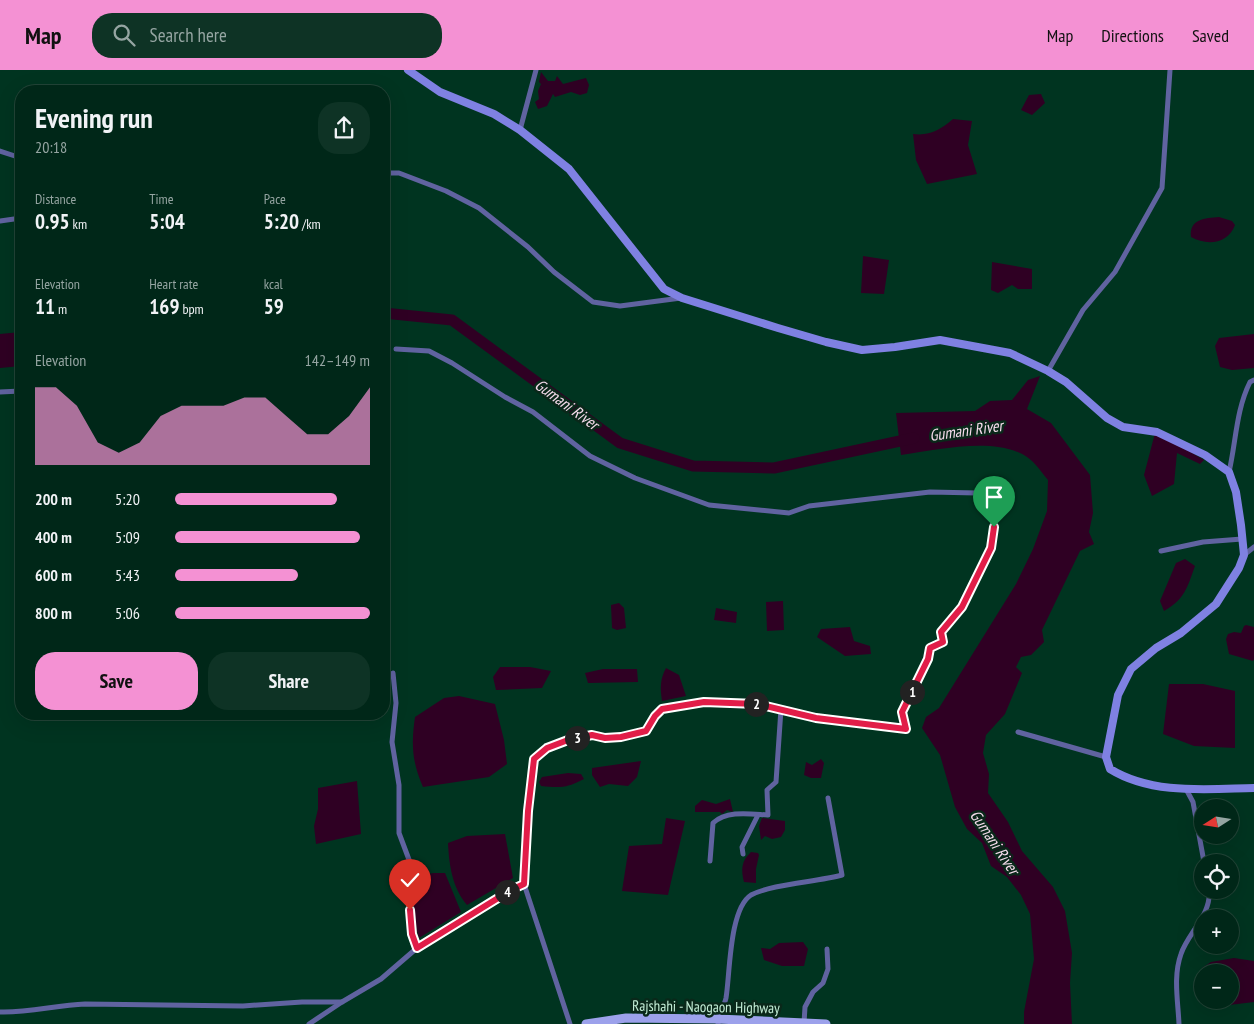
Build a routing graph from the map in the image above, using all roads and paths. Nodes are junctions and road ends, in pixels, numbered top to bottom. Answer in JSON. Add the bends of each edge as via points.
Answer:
{"nodes":[{"id":1,"x":408,"y":70,"type":"edge"},
{"id":2,"x":536,"y":70,"type":"edge"},
{"id":3,"x":1170,"y":70,"type":"edge"},
{"id":4,"x":520,"y":130,"type":"junction"},
{"id":5,"x":0,"y":151,"type":"edge"},
{"id":6,"x":15,"y":156,"type":"edge"},
{"id":7,"x":390,"y":174,"type":"edge"},
{"id":8,"x":15,"y":219,"type":"edge"},
{"id":9,"x":0,"y":220,"type":"edge"},
{"id":10,"x":682,"y":298,"type":"junction"},
{"id":11,"x":396,"y":349,"type":"dead end"},
{"id":12,"x":1048,"y":371,"type":"junction"},
{"id":13,"x":1254,"y":380,"type":"edge"},
{"id":14,"x":15,"y":391,"type":"edge"},
{"id":15,"x":0,"y":392,"type":"edge"},
{"id":16,"x":1229,"y":472,"type":"junction"},
{"id":17,"x":1242,"y":539,"type":"junction"},
{"id":18,"x":1254,"y":547,"type":"edge"},
{"id":19,"x":1161,"y":551,"type":"dead end"},
{"id":20,"x":1244,"y":555,"type":"junction"},
{"id":21,"x":393,"y":673,"type":"dead end"},
{"id":22,"x":781,"y":709,"type":"junction"},
{"id":23,"x":1018,"y":732,"type":"dead end"},
{"id":24,"x":1106,"y":757,"type":"junction"},
{"id":25,"x":1185,"y":788,"type":"junction"},
{"id":26,"x":1254,"y":788,"type":"edge"},
{"id":27,"x":828,"y":798,"type":"dead end"},
{"id":28,"x":758,"y":815,"type":"junction"},
{"id":29,"x":743,"y":854,"type":"dead end"},
{"id":30,"x":1203,"y":854,"type":"edge"},
{"id":31,"x":710,"y":860,"type":"dead end"},
{"id":32,"x":524,"y":884,"type":"junction"},
{"id":33,"x":1209,"y":899,"type":"edge"},
{"id":34,"x":417,"y":948,"type":"junction"},
{"id":35,"x":826,"y":949,"type":"dead end"},
{"id":36,"x":342,"y":1002,"type":"junction"},
{"id":37,"x":0,"y":1012,"type":"edge"},
{"id":38,"x":718,"y":1022,"type":"edge"},
{"id":39,"x":804,"y":1023,"type":"junction"},
{"id":40,"x":309,"y":1024,"type":"edge"},
{"id":41,"x":570,"y":1024,"type":"edge"},
{"id":42,"x":586,"y":1024,"type":"edge"},
{"id":43,"x":826,"y":1024,"type":"edge"},
{"id":44,"x":1179,"y":1024,"type":"edge"}],
"edges":[{"from":1,"to":4,"type":"street","via":[[440,92],[494,114]]},
{"from":2,"to":4,"type":"street"},
{"from":3,"to":12,"type":"street","via":[[1162,188],[1115,272],[1084,310]]},
{"from":4,"to":10,"type":"street","via":[[569,169],[664,290]]},
{"from":5,"to":6,"type":"street"},
{"from":7,"to":10,"type":"street","via":[[399,173],[446,191],[479,208],[593,302],[620,306]]},
{"from":8,"to":9,"type":"street"},
{"from":10,"to":12,"type":"street","via":[[862,350],[940,340],[1010,353]]},
{"from":11,"to":22,"type":"street","via":[[429,351],[532,412],[590,456],[635,478],[709,505],[789,513],[809,506],[930,492],[977,493],[988,502],[994,527],[991,548],[962,607],[941,632],[943,642],[930,648],[928,659],[902,712],[906,729],[816,718]]},
{"from":12,"to":16,"type":"street","via":[[1123,427],[1157,432],[1205,454]]},
{"from":13,"to":16,"type":"street","via":[[1244,396]]},
{"from":14,"to":15,"type":"street"},
{"from":16,"to":17,"type":"street","via":[[1236,492]]},
{"from":17,"to":19,"type":"street","via":[[1203,542]]},
{"from":17,"to":20,"type":"street"},
{"from":18,"to":20,"type":"street"},
{"from":20,"to":24,"type":"street","via":[[1216,604],[1131,669],[1118,695]]},
{"from":21,"to":34,"type":"street","via":[[396,703],[392,742],[399,785],[399,833],[411,865],[410,910]]},
{"from":22,"to":28,"type":"street","via":[[776,782],[767,790],[768,815]]},
{"from":22,"to":32,"type":"street","via":[[757,704],[704,702],[662,709],[646,731],[621,737],[592,735],[547,748],[534,759]]},
{"from":23,"to":24,"type":"street"},
{"from":24,"to":25,"type":"street","via":[[1110,769],[1124,777],[1160,787]]},
{"from":25,"to":26,"type":"street"},
{"from":25,"to":30,"type":"street","via":[[1193,802]]},
{"from":27,"to":38,"type":"street","via":[[842,875],[771,889],[751,896],[743,904],[732,941],[726,1000]]},
{"from":28,"to":29,"type":"street","via":[[742,847]]},
{"from":28,"to":31,"type":"street","via":[[720,817],[713,823]]},
{"from":32,"to":34,"type":"street"},
{"from":32,"to":41,"type":"street"},
{"from":33,"to":44,"type":"street","via":[[1181,952],[1176,974]]},
{"from":34,"to":36,"type":"street","via":[[381,979]]},
{"from":35,"to":39,"type":"street","via":[[828,969],[823,983],[813,992],[805,1007]]},
{"from":36,"to":37,"type":"street","via":[[243,1006],[85,1004]]},
{"from":36,"to":40,"type":"street"},
{"from":38,"to":39,"type":"main road","name":"Rajshahi - Naogaon Highway"},
{"from":38,"to":42,"type":"main road","name":"Rajshahi - Naogaon Highway","via":[[626,1018]]},
{"from":39,"to":43,"type":"main road","name":"Rajshahi - Naogaon Highway"}]}
